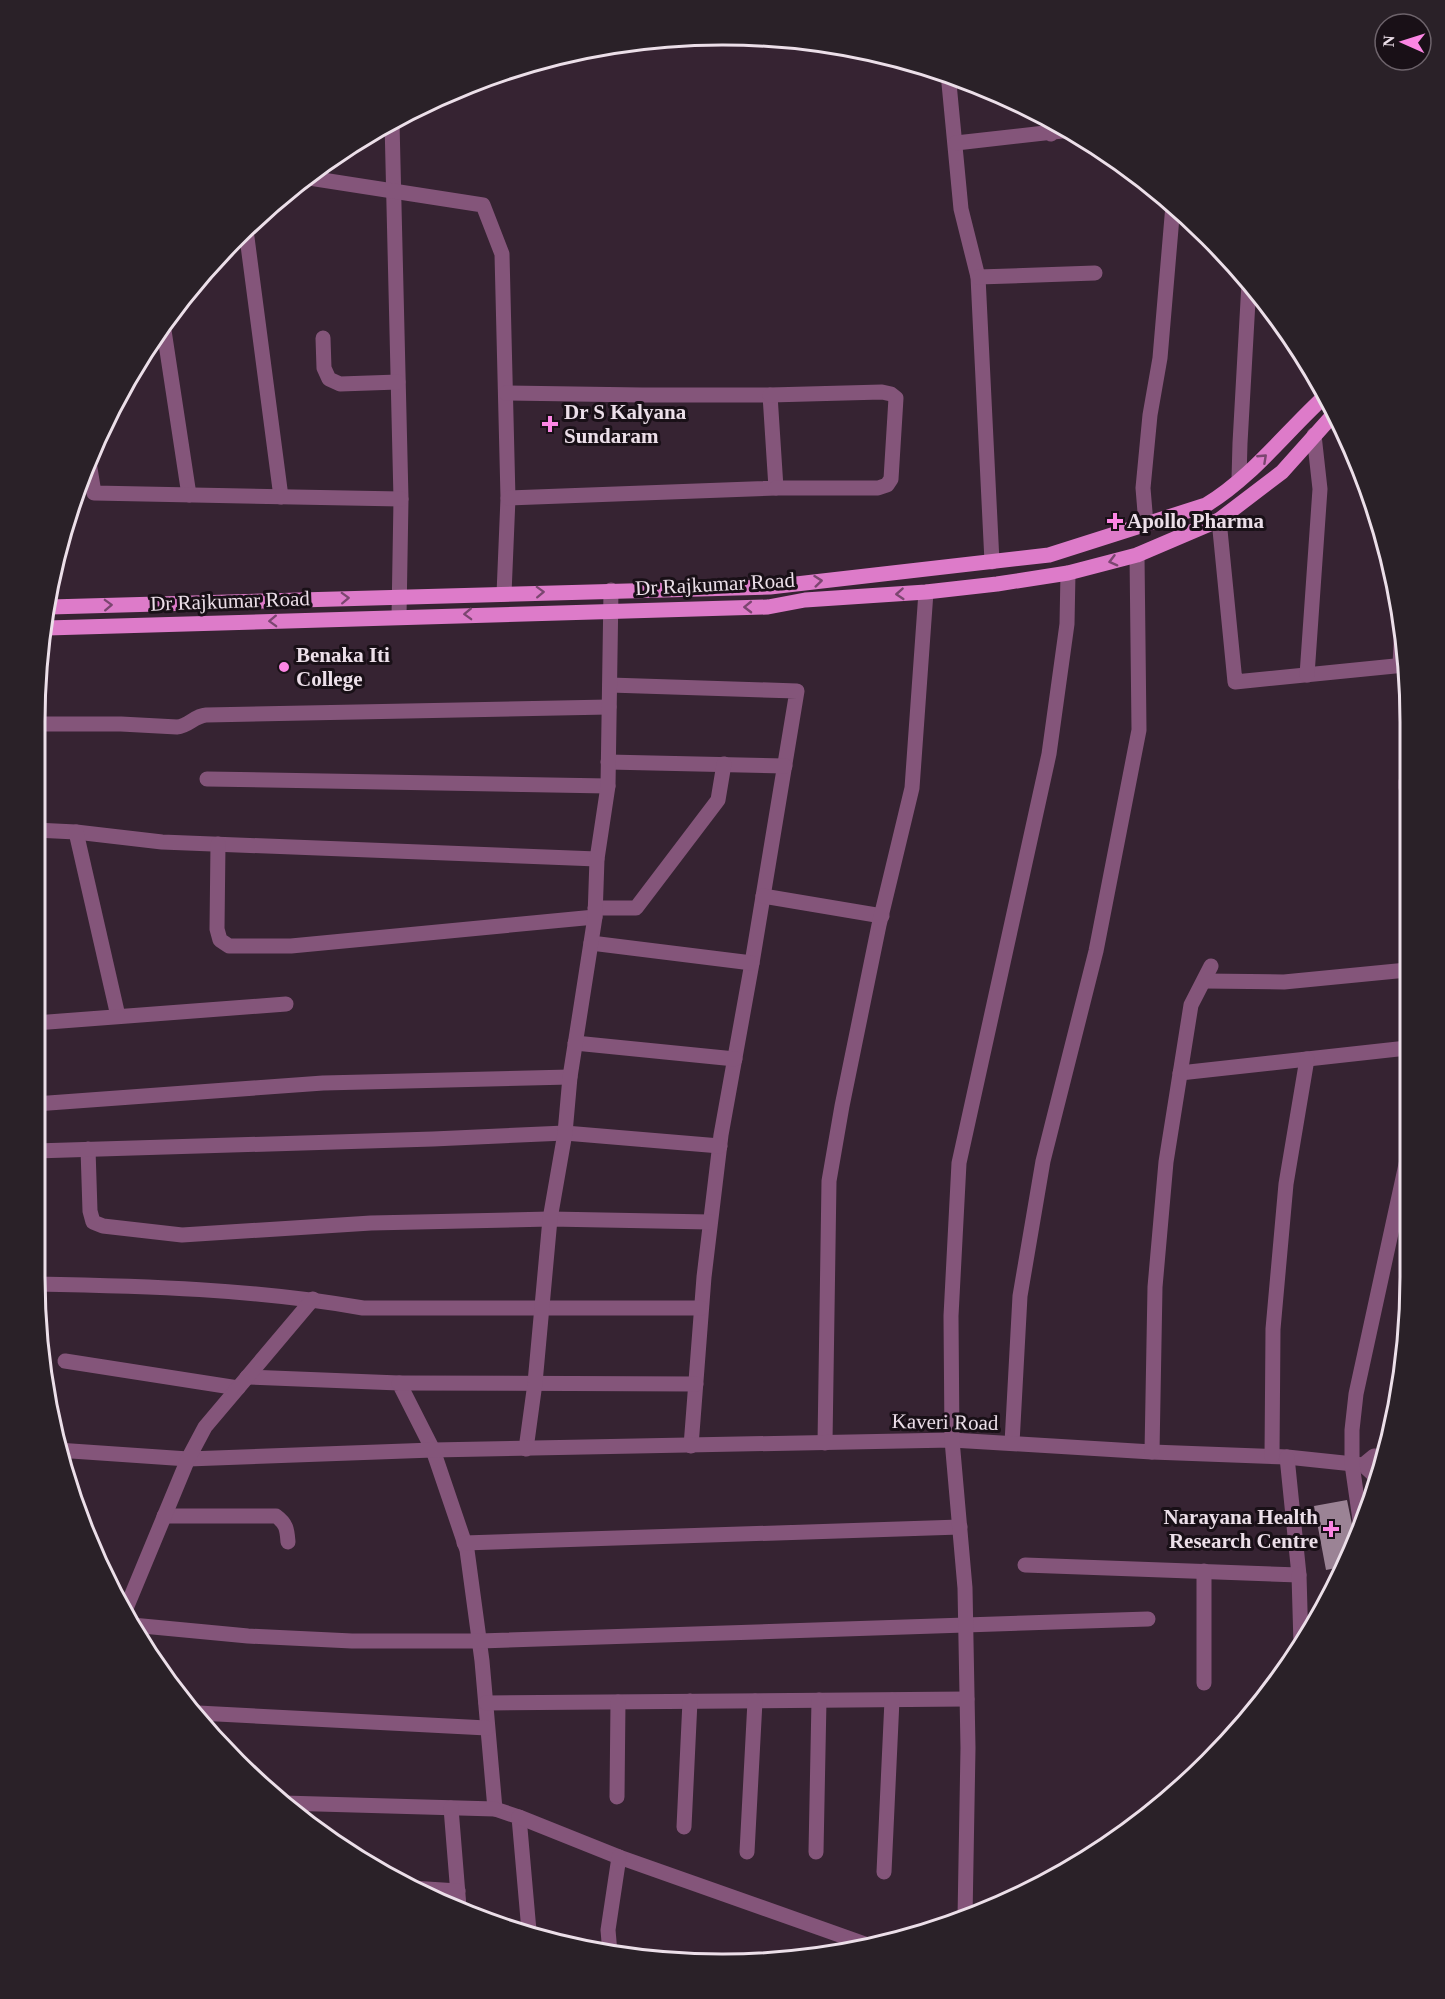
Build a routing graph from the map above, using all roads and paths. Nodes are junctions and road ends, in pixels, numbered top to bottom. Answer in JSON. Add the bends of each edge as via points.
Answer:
{"nodes":[{"id":1,"x":949,"y":85,"type":"edge"},
{"id":2,"x":1044,"y":127,"type":"edge"},
{"id":3,"x":392,"y":132,"type":"edge"},
{"id":4,"x":956,"y":143,"type":"junction"},
{"id":5,"x":318,"y":179,"type":"edge"},
{"id":6,"x":394,"y":191,"type":"junction"},
{"id":7,"x":1172,"y":216,"type":"edge"},
{"id":8,"x":247,"y":239,"type":"edge"},
{"id":9,"x":1095,"y":273,"type":"dead end"},
{"id":10,"x":978,"y":277,"type":"junction"},
{"id":11,"x":1248,"y":296,"type":"edge"},
{"id":12,"x":165,"y":338,"type":"edge"},
{"id":13,"x":323,"y":338,"type":"dead end"},
{"id":14,"x":398,"y":382,"type":"junction"},
{"id":15,"x":506,"y":393,"type":"junction"},
{"id":16,"x":770,"y":394,"type":"junction"},
{"id":17,"x":1319,"y":402,"type":"edge"},
{"id":18,"x":1328,"y":420,"type":"edge"},
{"id":19,"x":1314,"y":435,"type":"junction"},
{"id":20,"x":91,"y":477,"type":"edge"},
{"id":21,"x":1239,"y":479,"type":"junction"},
{"id":22,"x":776,"y":488,"type":"junction"},
{"id":23,"x":189,"y":495,"type":"junction"},
{"id":24,"x":281,"y":497,"type":"junction"},
{"id":25,"x":508,"y":498,"type":"junction"},
{"id":26,"x":401,"y":499,"type":"junction"},
{"id":27,"x":1219,"y":520,"type":"junction"},
{"id":28,"x":1146,"y":524,"type":"junction"},
{"id":29,"x":1137,"y":555,"type":"junction"},
{"id":30,"x":992,"y":562,"type":"junction"},
{"id":31,"x":1068,"y":573,"type":"junction"},
{"id":32,"x":610,"y":590,"type":"junction"},
{"id":33,"x":926,"y":592,"type":"junction"},
{"id":34,"x":504,"y":594,"type":"junction"},
{"id":35,"x":399,"y":597,"type":"junction"},
{"id":36,"x":55,"y":607,"type":"edge"},
{"id":37,"x":610,"y":610,"type":"junction"},
{"id":38,"x":399,"y":617,"type":"junction"},
{"id":39,"x":52,"y":628,"type":"edge"},
{"id":40,"x":1398,"y":665,"type":"edge"},
{"id":41,"x":1307,"y":675,"type":"junction"},
{"id":42,"x":610,"y":685,"type":"junction"},
{"id":43,"x":609,"y":706,"type":"junction"},
{"id":44,"x":45,"y":724,"type":"edge"},
{"id":45,"x":608,"y":762,"type":"junction"},
{"id":46,"x":724,"y":764,"type":"junction"},
{"id":47,"x":785,"y":766,"type":"junction"},
{"id":48,"x":207,"y":779,"type":"dead end"},
{"id":49,"x":608,"y":786,"type":"junction"},
{"id":50,"x":45,"y":831,"type":"edge"},
{"id":51,"x":76,"y":832,"type":"junction"},
{"id":52,"x":218,"y":844,"type":"junction"},
{"id":53,"x":597,"y":859,"type":"junction"},
{"id":54,"x":763,"y":896,"type":"junction"},
{"id":55,"x":595,"y":913,"type":"junction"},
{"id":56,"x":882,"y":916,"type":"junction"},
{"id":57,"x":591,"y":943,"type":"junction"},
{"id":58,"x":752,"y":963,"type":"junction"},
{"id":59,"x":1212,"y":966,"type":"dead end"},
{"id":60,"x":1400,"y":971,"type":"edge"},
{"id":61,"x":1204,"y":981,"type":"junction"},
{"id":62,"x":286,"y":1004,"type":"dead end"},
{"id":63,"x":118,"y":1016,"type":"junction"},
{"id":64,"x":45,"y":1022,"type":"edge"},
{"id":65,"x":575,"y":1043,"type":"junction"},
{"id":66,"x":1400,"y":1049,"type":"edge"},
{"id":67,"x":735,"y":1059,"type":"junction"},
{"id":68,"x":1307,"y":1059,"type":"junction"},
{"id":69,"x":1180,"y":1073,"type":"junction"},
{"id":70,"x":570,"y":1077,"type":"junction"},
{"id":71,"x":45,"y":1103,"type":"edge"},
{"id":72,"x":565,"y":1133,"type":"junction"},
{"id":73,"x":720,"y":1146,"type":"junction"},
{"id":74,"x":88,"y":1149,"type":"junction"},
{"id":75,"x":45,"y":1151,"type":"edge"},
{"id":76,"x":1400,"y":1192,"type":"edge"},
{"id":77,"x":550,"y":1219,"type":"junction"},
{"id":78,"x":710,"y":1222,"type":"junction"},
{"id":79,"x":45,"y":1284,"type":"edge"},
{"id":80,"x":313,"y":1299,"type":"junction"},
{"id":81,"x":541,"y":1307,"type":"junction"},
{"id":82,"x":701,"y":1308,"type":"junction"},
{"id":83,"x":65,"y":1361,"type":"dead end"},
{"id":84,"x":243,"y":1382,"type":"junction"},
{"id":85,"x":399,"y":1383,"type":"junction"},
{"id":86,"x":535,"y":1383,"type":"junction"},
{"id":87,"x":696,"y":1384,"type":"junction"},
{"id":88,"x":952,"y":1440,"type":"junction"},
{"id":89,"x":825,"y":1443,"type":"junction"},
{"id":90,"x":1012,"y":1443,"type":"junction"},
{"id":91,"x":691,"y":1446,"type":"junction"},
{"id":92,"x":526,"y":1449,"type":"junction"},
{"id":93,"x":434,"y":1450,"type":"junction"},
{"id":94,"x":68,"y":1451,"type":"edge"},
{"id":95,"x":1152,"y":1452,"type":"junction"},
{"id":96,"x":1280,"y":1456,"type":"junction"},
{"id":97,"x":1376,"y":1456,"type":"edge"},
{"id":98,"x":188,"y":1459,"type":"junction"},
{"id":99,"x":1358,"y":1464,"type":"junction"},
{"id":100,"x":1371,"y":1473,"type":"edge"},
{"id":101,"x":1359,"y":1506,"type":"edge"},
{"id":102,"x":164,"y":1516,"type":"junction"},
{"id":103,"x":960,"y":1527,"type":"junction"},
{"id":104,"x":288,"y":1542,"type":"dead end"},
{"id":105,"x":464,"y":1543,"type":"junction"},
{"id":106,"x":1025,"y":1564,"type":"dead end"},
{"id":107,"x":1204,"y":1571,"type":"junction"},
{"id":108,"x":1299,"y":1575,"type":"junction"},
{"id":109,"x":129,"y":1602,"type":"edge"},
{"id":110,"x":1148,"y":1619,"type":"dead end"},
{"id":111,"x":966,"y":1624,"type":"junction"},
{"id":112,"x":142,"y":1625,"type":"edge"},
{"id":113,"x":1301,"y":1629,"type":"edge"},
{"id":114,"x":480,"y":1641,"type":"junction"},
{"id":115,"x":1204,"y":1683,"type":"dead end"},
{"id":116,"x":967,"y":1699,"type":"junction"},
{"id":117,"x":819,"y":1700,"type":"junction"},
{"id":118,"x":892,"y":1700,"type":"junction"},
{"id":119,"x":690,"y":1701,"type":"junction"},
{"id":120,"x":755,"y":1701,"type":"junction"},
{"id":121,"x":618,"y":1702,"type":"junction"},
{"id":122,"x":486,"y":1703,"type":"junction"},
{"id":123,"x":205,"y":1713,"type":"edge"},
{"id":124,"x":487,"y":1728,"type":"junction"},
{"id":125,"x":617,"y":1797,"type":"dead end"},
{"id":126,"x":297,"y":1803,"type":"edge"},
{"id":127,"x":452,"y":1808,"type":"junction"},
{"id":128,"x":495,"y":1809,"type":"junction"},
{"id":129,"x":519,"y":1817,"type":"junction"},
{"id":130,"x":684,"y":1827,"type":"dead end"},
{"id":131,"x":747,"y":1852,"type":"dead end"},
{"id":132,"x":816,"y":1852,"type":"dead end"},
{"id":133,"x":619,"y":1857,"type":"junction"},
{"id":134,"x":884,"y":1872,"type":"dead end"},
{"id":135,"x":435,"y":1890,"type":"edge"},
{"id":136,"x":458,"y":1891,"type":"junction"},
{"id":137,"x":459,"y":1900,"type":"edge"},
{"id":138,"x":965,"y":1908,"type":"edge"},
{"id":139,"x":528,"y":1925,"type":"edge"},
{"id":140,"x":856,"y":1941,"type":"edge"},
{"id":141,"x":609,"y":1944,"type":"edge"}],
"edges":[{"from":1,"to":4,"type":"street"},
{"from":2,"to":4,"type":"street"},
{"from":3,"to":6,"type":"street"},
{"from":4,"to":10,"type":"street","via":[[961,209]]},
{"from":5,"to":6,"type":"street"},
{"from":6,"to":14,"type":"street"},
{"from":6,"to":15,"type":"street","via":[[483,205],[502,254]]},
{"from":7,"to":28,"type":"street","via":[[1160,358],[1143,488]]},
{"from":8,"to":24,"type":"street"},
{"from":9,"to":10,"type":"street"},
{"from":10,"to":30,"type":"street"},
{"from":11,"to":21,"type":"street"},
{"from":12,"to":23,"type":"street"},
{"from":13,"to":14,"type":"street","via":[[324,368],[329,379],[340,384]]},
{"from":14,"to":26,"type":"street"},
{"from":15,"to":16,"type":"street"},
{"from":15,"to":25,"type":"street"},
{"from":16,"to":22,"type":"street"},
{"from":16,"to":22,"type":"street","via":[[882,392],[896,398],[891,479],[887,485]]},
{"from":21,"to":17,"type":"main road","name":"Dr Rajkumar Road","one_way":true},
{"from":18,"to":19,"type":"main road","name":"Dr Rajkumar Road"},
{"from":19,"to":27,"type":"main road","name":"Dr Rajkumar Road","via":[[1282,472]]},
{"from":19,"to":41,"type":"street","via":[[1320,489]]},
{"from":20,"to":23,"type":"street","via":[[94,493]]},
{"from":21,"to":28,"type":"main road","name":"Dr Rajkumar Road","via":[[1206,505]]},
{"from":22,"to":25,"type":"street"},
{"from":23,"to":24,"type":"street"},
{"from":24,"to":26,"type":"street"},
{"from":25,"to":34,"type":"street"},
{"from":26,"to":35,"type":"street"},
{"from":27,"to":29,"type":"main road","name":"Dr Rajkumar Road"},
{"from":27,"to":41,"type":"street","via":[[1235,682]]},
{"from":28,"to":30,"type":"main road","name":"Dr Rajkumar Road","via":[[1049,555]]},
{"from":29,"to":31,"type":"main road","name":"Dr Rajkumar Road","one_way":true},
{"from":29,"to":90,"type":"street","via":[[1139,730],[1096,951],[1043,1161],[1020,1296]]},
{"from":32,"to":30,"type":"main road","name":"Dr Rajkumar Road","one_way":true,"via":[[770,587]]},
{"from":31,"to":33,"type":"main road","name":"Dr Rajkumar Road"},
{"from":31,"to":88,"type":"street","via":[[1067,624],[1049,754],[959,1163],[951,1316]]},
{"from":34,"to":32,"type":"main road","name":"Dr Rajkumar Road","one_way":true},
{"from":32,"to":37,"type":"street"},
{"from":33,"to":37,"type":"main road","name":"Dr Rajkumar Road","one_way":true,"via":[[768,606]]},
{"from":33,"to":56,"type":"street","via":[[912,788]]},
{"from":34,"to":35,"type":"main road","name":"Dr Rajkumar Road"},
{"from":36,"to":35,"type":"main road","name":"Dr Rajkumar Road","one_way":true},
{"from":35,"to":38,"type":"street"},
{"from":37,"to":38,"type":"main road","name":"Dr Rajkumar Road","one_way":true},
{"from":37,"to":42,"type":"street"},
{"from":38,"to":39,"type":"main road","name":"Dr Rajkumar Road","one_way":true},
{"from":40,"to":41,"type":"street"},
{"from":42,"to":43,"type":"street"},
{"from":42,"to":47,"type":"street","via":[[797,691]]},
{"from":43,"to":44,"type":"street","via":[[206,715],[198,716],[185,727]]},
{"from":43,"to":45,"type":"street"},
{"from":45,"to":46,"type":"street"},
{"from":45,"to":49,"type":"street"},
{"from":46,"to":47,"type":"street"},
{"from":46,"to":55,"type":"street","via":[[718,800],[636,908]]},
{"from":47,"to":54,"type":"street"},
{"from":48,"to":49,"type":"street"},
{"from":49,"to":53,"type":"street"},
{"from":50,"to":51,"type":"street"},
{"from":51,"to":52,"type":"street"},
{"from":51,"to":63,"type":"street"},
{"from":52,"to":53,"type":"street"},
{"from":52,"to":55,"type":"street","via":[[217,929],[220,940],[229,946],[291,946]]},
{"from":53,"to":55,"type":"street"},
{"from":54,"to":56,"type":"street"},
{"from":54,"to":58,"type":"street"},
{"from":55,"to":57,"type":"street"},
{"from":56,"to":89,"type":"street","via":[[829,1181]]},
{"from":57,"to":58,"type":"street"},
{"from":57,"to":65,"type":"street"},
{"from":58,"to":67,"type":"street"},
{"from":59,"to":61,"type":"street"},
{"from":60,"to":61,"type":"street","via":[[1284,982]]},
{"from":61,"to":69,"type":"street","via":[[1191,1005]]},
{"from":62,"to":63,"type":"street"},
{"from":63,"to":64,"type":"street"},
{"from":65,"to":67,"type":"street"},
{"from":65,"to":70,"type":"street"},
{"from":66,"to":68,"type":"street"},
{"from":67,"to":73,"type":"street"},
{"from":68,"to":69,"type":"street"},
{"from":68,"to":96,"type":"street","via":[[1286,1184],[1273,1329]]},
{"from":69,"to":95,"type":"street","via":[[1166,1162],[1155,1287]]},
{"from":70,"to":71,"type":"street","via":[[323,1083]]},
{"from":70,"to":72,"type":"street"},
{"from":72,"to":73,"type":"street"},
{"from":72,"to":74,"type":"street"},
{"from":72,"to":77,"type":"street"},
{"from":73,"to":78,"type":"street"},
{"from":74,"to":75,"type":"street"},
{"from":74,"to":77,"type":"street","via":[[90,1211],[93,1222],[103,1226],[182,1235],[371,1223]]},
{"from":76,"to":99,"type":"street","via":[[1356,1394],[1352,1430]]},
{"from":77,"to":78,"type":"street"},
{"from":77,"to":81,"type":"street"},
{"from":78,"to":82,"type":"street"},
{"from":79,"to":80,"type":"street","via":[[155,1287]]},
{"from":80,"to":81,"type":"street","via":[[363,1308]]},
{"from":80,"to":84,"type":"street"},
{"from":81,"to":82,"type":"street"},
{"from":81,"to":86,"type":"street"},
{"from":82,"to":87,"type":"street"},
{"from":83,"to":84,"type":"street"},
{"from":84,"to":85,"type":"street"},
{"from":84,"to":98,"type":"street","via":[[205,1427]]},
{"from":85,"to":86,"type":"street"},
{"from":85,"to":93,"type":"street"},
{"from":86,"to":87,"type":"street"},
{"from":86,"to":92,"type":"street"},
{"from":87,"to":91,"type":"street"},
{"from":88,"to":89,"type":"street","name":"Kaveri Road"},
{"from":88,"to":90,"type":"street","name":"Kaveri Road"},
{"from":88,"to":103,"type":"street"},
{"from":89,"to":91,"type":"street","name":"Kaveri Road"},
{"from":90,"to":95,"type":"street","name":"Kaveri Road"},
{"from":91,"to":92,"type":"street","name":"Kaveri Road"},
{"from":92,"to":93,"type":"street","name":"Kaveri Road"},
{"from":93,"to":98,"type":"street","name":"Kaveri Road"},
{"from":93,"to":105,"type":"street"},
{"from":94,"to":98,"type":"street","name":"Kaveri Road"},
{"from":95,"to":96,"type":"street","name":"Kaveri Road"},
{"from":96,"to":99,"type":"street","name":"Kaveri Road"},
{"from":96,"to":108,"type":"street"},
{"from":97,"to":99,"type":"street","name":"Kaveri Road"},
{"from":98,"to":102,"type":"street"},
{"from":99,"to":100,"type":"street","name":"Kaveri Road"},
{"from":99,"to":101,"type":"street"},
{"from":102,"to":104,"type":"street","via":[[276,1516],[284,1522]]},
{"from":102,"to":109,"type":"street"},
{"from":103,"to":105,"type":"street"},
{"from":103,"to":111,"type":"street"},
{"from":105,"to":114,"type":"street"},
{"from":106,"to":107,"type":"street"},
{"from":107,"to":108,"type":"street"},
{"from":107,"to":115,"type":"street"},
{"from":108,"to":113,"type":"street"},
{"from":110,"to":111,"type":"street"},
{"from":111,"to":114,"type":"street"},
{"from":111,"to":116,"type":"street"},
{"from":112,"to":114,"type":"street","via":[[283,1638]]},
{"from":114,"to":122,"type":"street"},
{"from":116,"to":118,"type":"street"},
{"from":116,"to":138,"type":"street"},
{"from":117,"to":118,"type":"street"},
{"from":117,"to":120,"type":"street"},
{"from":117,"to":132,"type":"street"},
{"from":118,"to":134,"type":"street"},
{"from":119,"to":120,"type":"street"},
{"from":119,"to":121,"type":"street"},
{"from":119,"to":130,"type":"street"},
{"from":120,"to":131,"type":"street"},
{"from":121,"to":122,"type":"street"},
{"from":121,"to":125,"type":"street"},
{"from":122,"to":124,"type":"street"},
{"from":123,"to":124,"type":"street"},
{"from":124,"to":128,"type":"street"},
{"from":126,"to":127,"type":"street"},
{"from":127,"to":128,"type":"street"},
{"from":127,"to":136,"type":"street"},
{"from":128,"to":129,"type":"street"},
{"from":129,"to":133,"type":"street"},
{"from":129,"to":139,"type":"street"},
{"from":133,"to":140,"type":"street"},
{"from":133,"to":141,"type":"street"},
{"from":135,"to":136,"type":"street"},
{"from":136,"to":137,"type":"street"}]}
